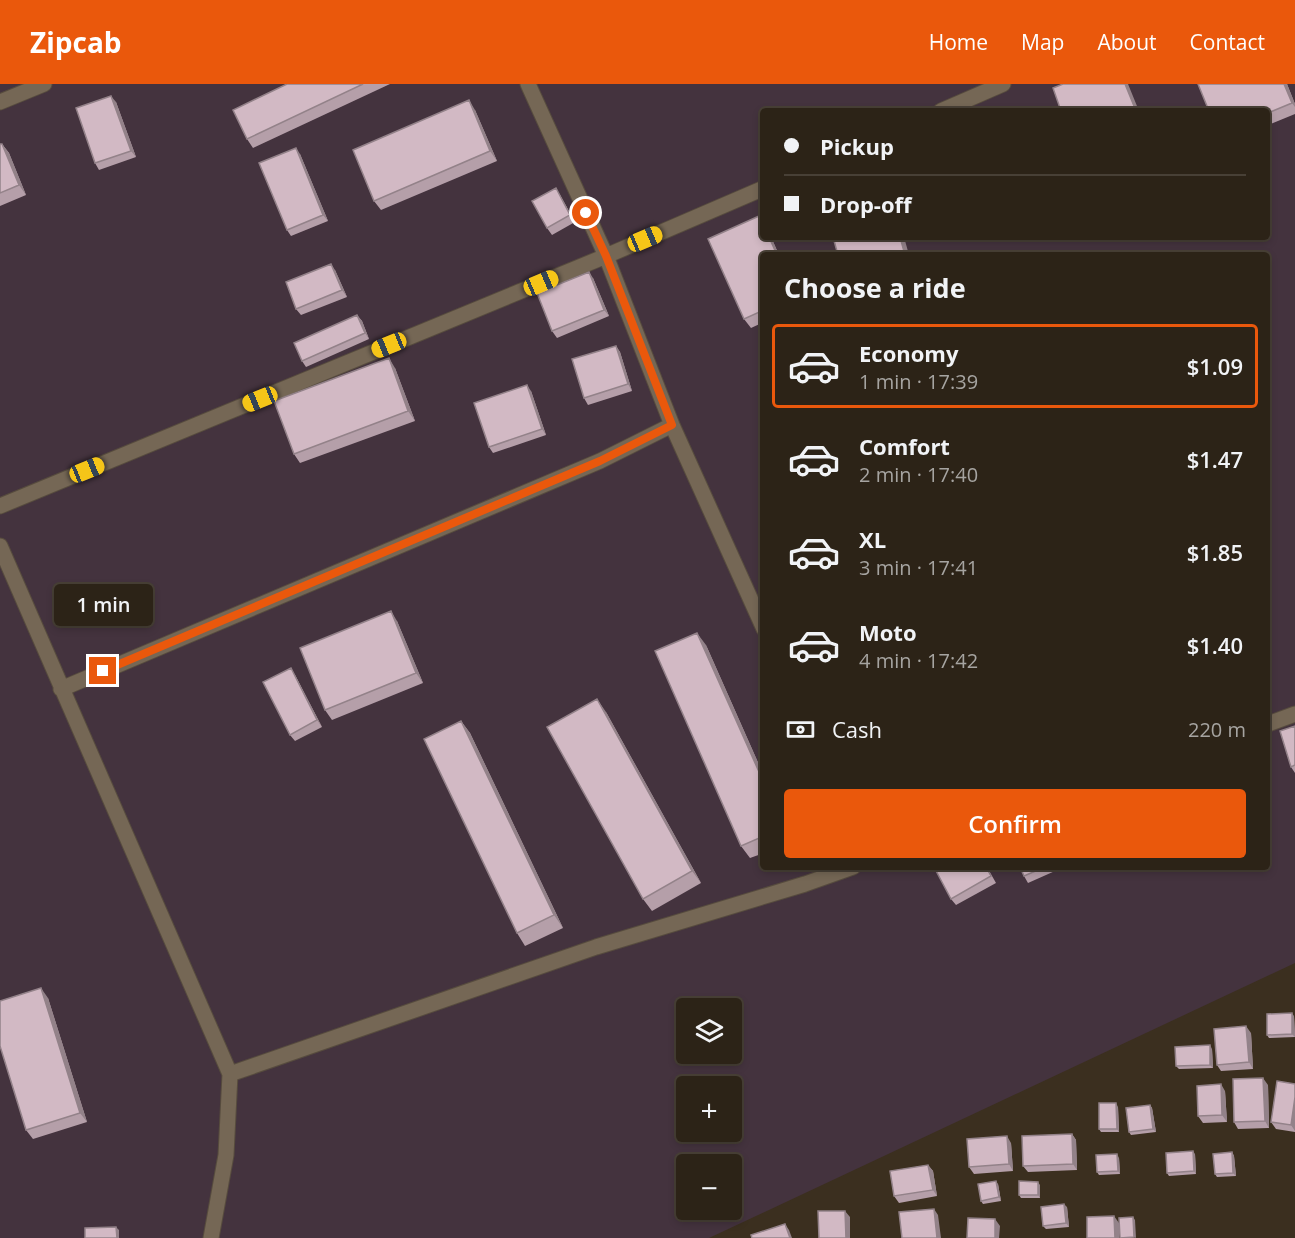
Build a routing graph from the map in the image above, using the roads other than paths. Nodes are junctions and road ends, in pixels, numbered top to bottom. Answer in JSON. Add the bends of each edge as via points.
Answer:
{"nodes":[{"id":1,"x":44,"y":84,"type":"edge"},
{"id":2,"x":528,"y":84,"type":"edge"},
{"id":3,"x":1004,"y":84,"type":"edge"},
{"id":4,"x":0,"y":102,"type":"edge"},
{"id":5,"x":948,"y":108,"type":"edge"},
{"id":6,"x":760,"y":190,"type":"edge"},
{"id":7,"x":606,"y":256,"type":"junction"},
{"id":8,"x":672,"y":425,"type":"junction"},
{"id":9,"x":0,"y":506,"type":"edge"},
{"id":10,"x":0,"y":546,"type":"edge"},
{"id":11,"x":760,"y":620,"type":"edge"},
{"id":12,"x":61,"y":689,"type":"junction"},
{"id":13,"x":1295,"y":714,"type":"edge"},
{"id":14,"x":1270,"y":723,"type":"edge"},
{"id":15,"x":845,"y":870,"type":"edge"},
{"id":16,"x":230,"y":1074,"type":"junction"},
{"id":17,"x":212,"y":1238,"type":"edge"}],
"edges":[{"from":1,"to":4,"type":"lane"},
{"from":2,"to":7,"type":"lane"},
{"from":3,"to":5,"type":"lane"},
{"from":6,"to":7,"type":"lane"},
{"from":7,"to":8,"type":"lane"},
{"from":7,"to":9,"type":"lane"},
{"from":8,"to":11,"type":"lane"},
{"from":8,"to":12,"type":"lane","via":[[600,461]]},
{"from":10,"to":12,"type":"lane"},
{"from":12,"to":16,"type":"lane"},
{"from":13,"to":14,"type":"lane"},
{"from":15,"to":16,"type":"lane","via":[[596,947]]},
{"from":16,"to":17,"type":"lane","via":[[226,1155]]}]}
